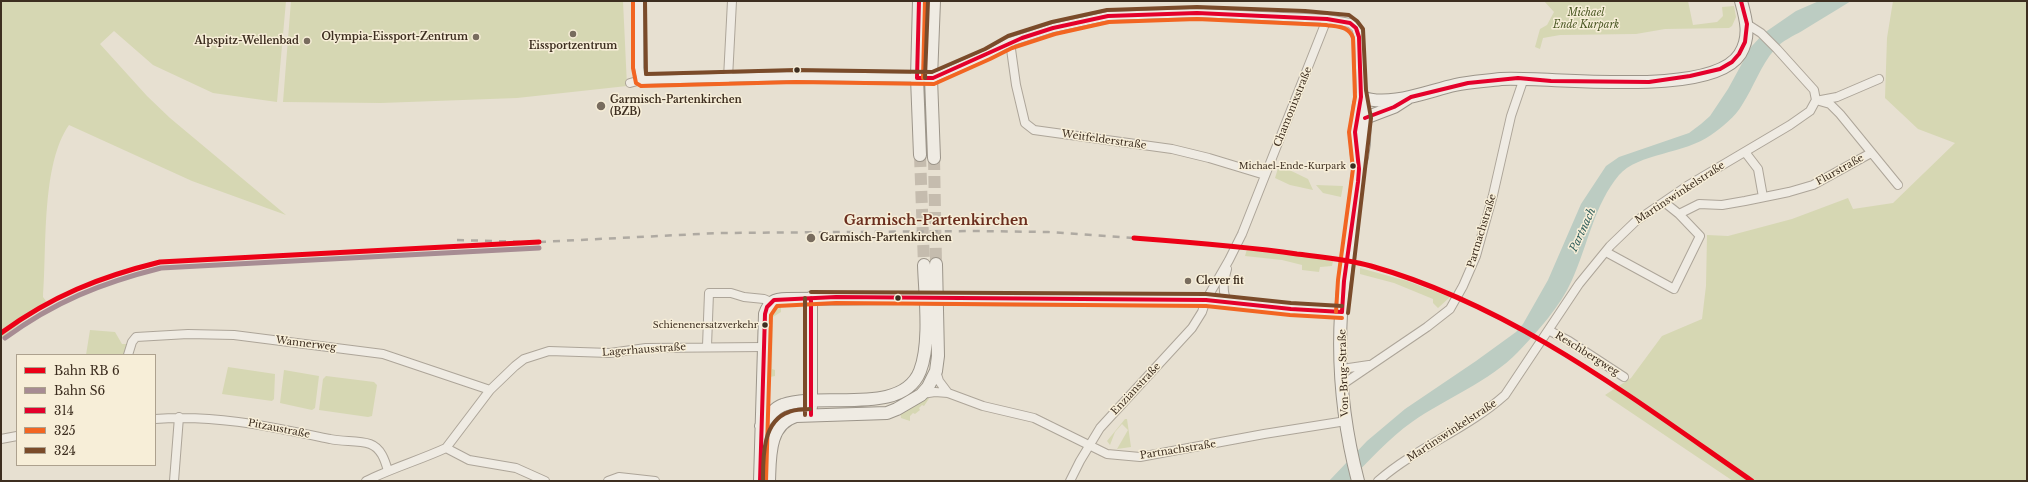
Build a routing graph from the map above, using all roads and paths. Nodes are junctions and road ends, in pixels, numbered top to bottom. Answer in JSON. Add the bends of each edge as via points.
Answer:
{"nodes":[{"id":1,"x":639,"y":1,"type":"edge"},
{"id":2,"x":732,"y":1,"type":"edge"},
{"id":3,"x":919,"y":1,"type":"edge"},
{"id":4,"x":934,"y":1,"type":"edge"},
{"id":5,"x":1741,"y":1,"type":"edge"},
{"id":6,"x":1327,"y":19,"type":"junction"},
{"id":7,"x":1747,"y":24,"type":"junction"},
{"id":8,"x":1010,"y":42,"type":"junction"},
{"id":9,"x":728,"y":78,"type":"junction"},
{"id":10,"x":917,"y":78,"type":"junction"},
{"id":11,"x":931,"y":78,"type":"junction"},
{"id":12,"x":1524,"y":78,"type":"junction"},
{"id":13,"x":1879,"y":79,"type":"dead end"},
{"id":14,"x":641,"y":80,"type":"junction"},
{"id":15,"x":630,"y":83,"type":"dead end"},
{"id":16,"x":1361,"y":97,"type":"junction"},
{"id":17,"x":1411,"y":97,"type":"junction"},
{"id":18,"x":1816,"y":100,"type":"junction"},
{"id":19,"x":1367,"y":117,"type":"junction"},
{"id":20,"x":1745,"y":152,"type":"junction"},
{"id":21,"x":1871,"y":153,"type":"junction"},
{"id":22,"x":920,"y":155,"type":"tunnel mouth"},
{"id":23,"x":934,"y":158,"type":"tunnel mouth"},
{"id":24,"x":1359,"y":169,"type":"junction"},
{"id":25,"x":1265,"y":175,"type":"junction"},
{"id":26,"x":1898,"y":185,"type":"dead end"},
{"id":27,"x":1763,"y":197,"type":"junction"},
{"id":28,"x":1664,"y":202,"type":"junction"},
{"id":29,"x":1679,"y":214,"type":"junction"},
{"id":30,"x":1606,"y":252,"type":"junction"},
{"id":31,"x":1229,"y":260,"type":"junction"},
{"id":32,"x":811,"y":298,"type":"junction"},
{"id":33,"x":1206,"y":300,"type":"junction"},
{"id":34,"x":771,"y":302,"type":"junction"},
{"id":35,"x":1228,"y":302,"type":"junction"},
{"id":36,"x":1342,"y":312,"type":"junction"},
{"id":37,"x":1550,"y":331,"type":"junction"},
{"id":38,"x":707,"y":346,"type":"junction"},
{"id":39,"x":764,"y":347,"type":"junction"},
{"id":40,"x":128,"y":354,"type":"edge"},
{"id":41,"x":1370,"y":365,"type":"junction"},
{"id":42,"x":1342,"y":369,"type":"junction"},
{"id":43,"x":936,"y":370,"type":"junction"},
{"id":44,"x":1624,"y":377,"type":"dead end"},
{"id":45,"x":1343,"y":384,"type":"junction"},
{"id":46,"x":490,"y":390,"type":"junction"},
{"id":47,"x":948,"y":393,"type":"junction"},
{"id":48,"x":921,"y":395,"type":"junction"},
{"id":49,"x":811,"y":400,"type":"junction"},
{"id":50,"x":763,"y":404,"type":"junction"},
{"id":51,"x":774,"y":411,"type":"junction"},
{"id":52,"x":811,"y":415,"type":"junction"},
{"id":53,"x":179,"y":417,"type":"junction"},
{"id":54,"x":156,"y":419,"type":"edge"},
{"id":55,"x":785,"y":422,"type":"junction"},
{"id":56,"x":1346,"y":422,"type":"junction"},
{"id":57,"x":761,"y":426,"type":"junction"},
{"id":58,"x":16,"y":436,"type":"edge"},
{"id":59,"x":1,"y":439,"type":"edge"},
{"id":60,"x":1089,"y":444,"type":"junction"},
{"id":61,"x":446,"y":448,"type":"junction"},
{"id":62,"x":388,"y":470,"type":"junction"},
{"id":63,"x":174,"y":481,"type":"edge"},
{"id":64,"x":366,"y":481,"type":"edge"},
{"id":65,"x":545,"y":481,"type":"edge"},
{"id":66,"x":608,"y":481,"type":"edge"},
{"id":67,"x":655,"y":481,"type":"edge"},
{"id":68,"x":760,"y":481,"type":"edge"},
{"id":69,"x":769,"y":481,"type":"edge"},
{"id":70,"x":1070,"y":481,"type":"edge"},
{"id":71,"x":1358,"y":481,"type":"edge"},
{"id":72,"x":1378,"y":481,"type":"edge"}],
"edges":[{"from":1,"to":14,"type":"street"},
{"from":2,"to":9,"type":"street"},
{"from":3,"to":10,"type":"street"},
{"from":4,"to":11,"type":"street"},
{"from":5,"to":7,"type":"street"},
{"from":6,"to":8,"type":"street","via":[[1197,13],[1108,16],[1053,28]]},
{"from":6,"to":16,"type":"street","via":[[1347,21],[1354,25],[1358,32]]},
{"from":6,"to":25,"type":"street","name":"Chamonixstraße"},
{"from":7,"to":12,"type":"street","via":[[1745,42],[1739,54],[1732,62],[1705,73],[1649,82],[1551,81]]},
{"from":7,"to":18,"type":"street","via":[[1762,33],[1777,49],[1814,90]]},
{"from":8,"to":11,"type":"street","via":[[960,67]]},
{"from":8,"to":25,"type":"street","name":"Weitfelderstraße","via":[[1025,123],[1034,130],[1172,149]]},
{"from":9,"to":10,"type":"street"},
{"from":9,"to":14,"type":"street"},
{"from":10,"to":11,"type":"street"},
{"from":10,"to":22,"type":"street"},
{"from":11,"to":23,"type":"street"},
{"from":12,"to":17,"type":"street","via":[[1455,85]]},
{"from":12,"to":41,"type":"street","name":"Partnachstraße","via":[[1511,116],[1493,195],[1470,270],[1450,309]]},
{"from":13,"to":18,"type":"street","via":[[1837,98]]},
{"from":14,"to":15,"type":"street"},
{"from":16,"to":17,"type":"street","via":[[1371,101]]},
{"from":16,"to":19,"type":"street","name":"Von-Brug-Straße"},
{"from":16,"to":24,"type":"street","name":"Von-Brug-Straße","via":[[1355,132]]},
{"from":17,"to":19,"type":"street","via":[[1394,108]]},
{"from":18,"to":20,"type":"street","name":"Martinswinkelstraße","via":[[1810,111]]},
{"from":18,"to":21,"type":"street","via":[[1830,104]]},
{"from":19,"to":24,"type":"street","name":"Von-Brug-Straße"},
{"from":20,"to":27,"type":"street","via":[[1758,169]]},
{"from":20,"to":28,"type":"street","name":"Martinswinkelstraße"},
{"from":21,"to":26,"type":"street"},
{"from":21,"to":27,"type":"street","name":"Flurstraße","via":[[1813,185]]},
{"from":24,"to":36,"type":"street","name":"Von-Brug-Straße"},
{"from":25,"to":31,"type":"street","name":"Chamonixstraße"},
{"from":27,"to":29,"type":"street","name":"Flurstraße","via":[[1722,205],[1699,204]]},
{"from":28,"to":29,"type":"street"},
{"from":28,"to":30,"type":"street","name":"Martinswinkelstraße","via":[[1636,221]]},
{"from":29,"to":30,"type":"street","via":[[1700,236],[1674,289]]},
{"from":30,"to":37,"type":"street","name":"Martinswinkelstraße","via":[[1579,284]]},
{"from":31,"to":33,"type":"street","name":"Chamonixstraße"},
{"from":31,"to":35,"type":"street","name":"Chamonixstraße","via":[[1224,284],[1224,294]]},
{"from":32,"to":33,"type":"street","bridge":true},
{"from":32,"to":34,"type":"street"},
{"from":32,"to":49,"type":"street"},
{"from":33,"to":35,"type":"street"},
{"from":33,"to":60,"type":"street","name":"Enzianstraße","via":[[1192,328],[1100,428]]},
{"from":34,"to":38,"type":"street","via":[[731,293],[709,293]]},
{"from":34,"to":39,"type":"street","via":[[765,314]]},
{"from":35,"to":36,"type":"street"},
{"from":36,"to":42,"type":"street","name":"Von-Brug-Straße"},
{"from":37,"to":44,"type":"street","name":"Reschbergweg","via":[[1569,340]]},
{"from":37,"to":72,"type":"street","name":"Martinswinkelstraße","via":[[1505,395],[1492,407],[1408,458]]},
{"from":38,"to":39,"type":"street","name":"Lagerhausstraße"},
{"from":38,"to":46,"type":"street","name":"Lagerhausstraße","via":[[646,348],[610,353],[549,351],[524,359]]},
{"from":39,"to":50,"type":"street"},
{"from":40,"to":46,"type":"street","name":"Wannerweg","via":[[136,337],[234,335],[383,354]]},
{"from":41,"to":42,"type":"street","name":"Partnachstraße"},
{"from":41,"to":45,"type":"street","name":"Partnachstraße"},
{"from":42,"to":45,"type":"street","name":"Von-Brug-Straße"},
{"from":43,"to":47,"type":"street","via":[[939,381]]},
{"from":43,"to":48,"type":"street"},
{"from":43,"to":49,"type":"street","via":[[938,342],[930,265],[926,342],[924,358],[916,380],[906,389],[890,396]]},
{"from":45,"to":56,"type":"street","name":"Von-Brug-Straße"},
{"from":46,"to":61,"type":"street","name":"Lagerhausstraße"},
{"from":47,"to":48,"type":"street","name":"Partnachstraße"},
{"from":47,"to":60,"type":"street","name":"Partnachstraße","via":[[983,406],[1034,418]]},
{"from":48,"to":52,"type":"street","via":[[887,412]]},
{"from":49,"to":51,"type":"street","via":[[782,405]]},
{"from":49,"to":52,"type":"street"},
{"from":50,"to":51,"type":"street"},
{"from":50,"to":57,"type":"street"},
{"from":51,"to":55,"type":"street"},
{"from":51,"to":57,"type":"street"},
{"from":52,"to":55,"type":"street"},
{"from":53,"to":54,"type":"street","name":"Pitzaustraße"},
{"from":53,"to":62,"type":"street","name":"Pitzaustraße","via":[[224,419],[370,444],[386,460]]},
{"from":53,"to":63,"type":"street"},
{"from":55,"to":69,"type":"street","via":[[770,446]]},
{"from":56,"to":60,"type":"street","name":"Partnachstraße","via":[[1140,457],[1107,454]]},
{"from":56,"to":71,"type":"street","name":"Von-Brug-Straße","via":[[1350,452]]},
{"from":57,"to":68,"type":"street"},
{"from":58,"to":59,"type":"street"},
{"from":60,"to":70,"type":"street","name":"Enzianstraße"},
{"from":61,"to":62,"type":"street"},
{"from":61,"to":65,"type":"street","via":[[470,460],[516,468]]},
{"from":62,"to":64,"type":"street"},
{"from":66,"to":67,"type":"street","via":[[619,477]]}]}
